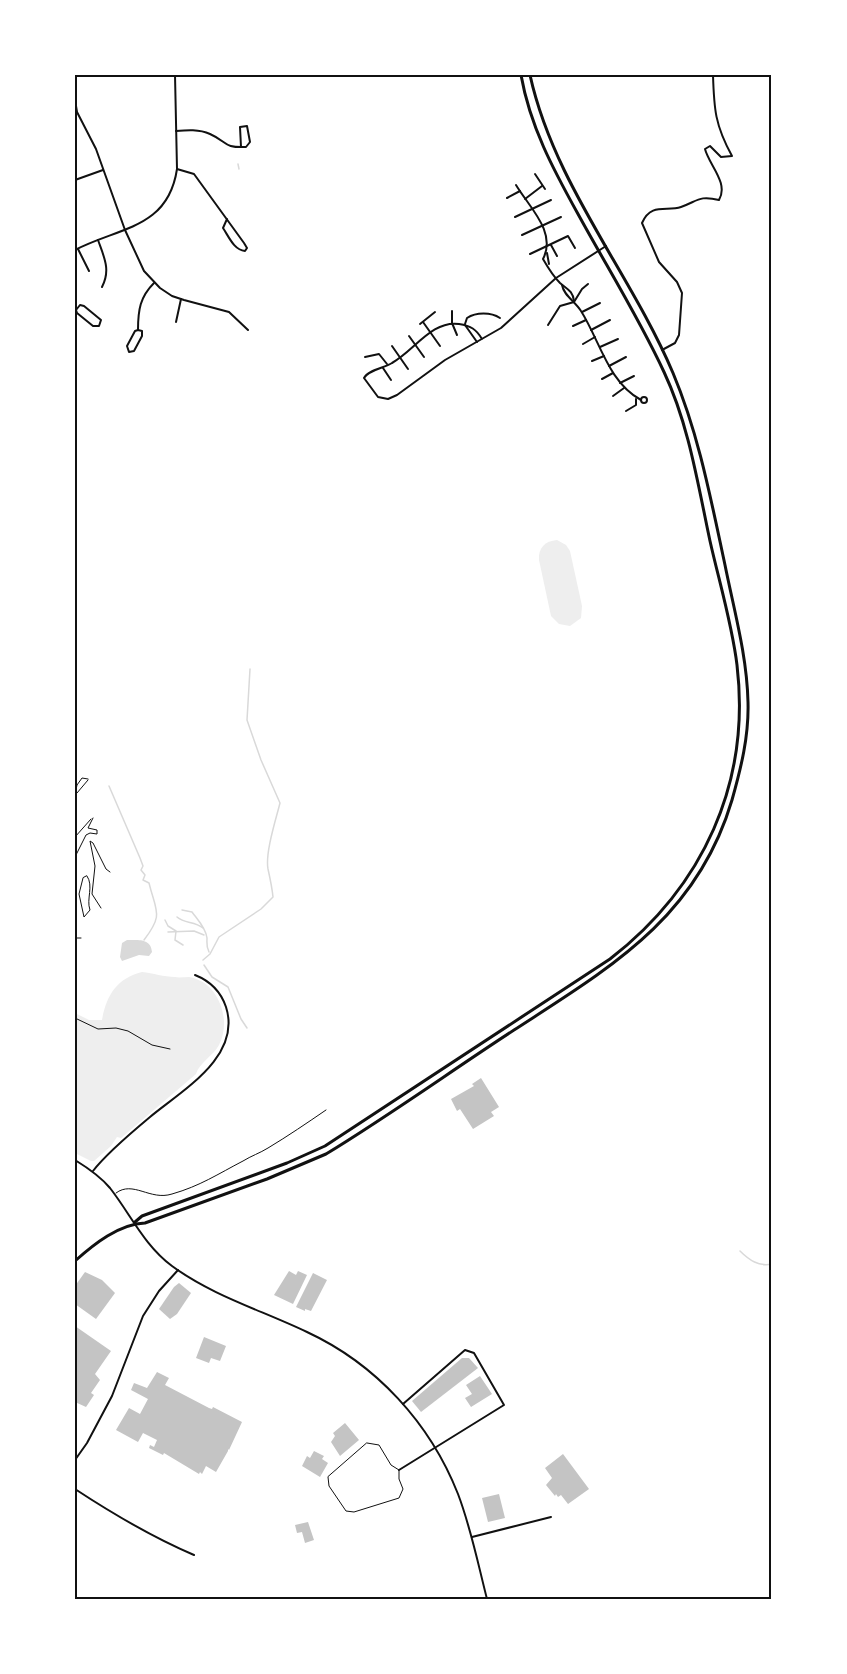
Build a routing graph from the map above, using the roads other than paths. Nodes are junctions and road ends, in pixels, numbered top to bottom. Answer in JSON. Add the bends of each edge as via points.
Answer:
{"nodes":[{"id":1,"x":176,"y":75,"type":"edge"},
{"id":2,"x":521,"y":75,"type":"edge"},
{"id":3,"x":530,"y":75,"type":"edge"},
{"id":4,"x":713,"y":75,"type":"edge"},
{"id":5,"x":75,"y":102,"type":"edge"},
{"id":6,"x":176,"y":131,"type":"junction"},
{"id":7,"x":241,"y":147,"type":"junction"},
{"id":8,"x":177,"y":169,"type":"junction"},
{"id":9,"x":103,"y":170,"type":"junction"},
{"id":10,"x":535,"y":174,"type":"dead end"},
{"id":11,"x":75,"y":180,"type":"edge"},
{"id":12,"x":516,"y":185,"type":"dead end"},
{"id":13,"x":520,"y":191,"type":"junction"},
{"id":14,"x":507,"y":198,"type":"dead end"},
{"id":15,"x":525,"y":199,"type":"junction"},
{"id":16,"x":551,"y":200,"type":"dead end"},
{"id":17,"x":533,"y":208,"type":"junction"},
{"id":18,"x":515,"y":217,"type":"dead end"},
{"id":19,"x":561,"y":217,"type":"dead end"},
{"id":20,"x":227,"y":219,"type":"junction"},
{"id":21,"x":542,"y":226,"type":"junction"},
{"id":22,"x":125,"y":230,"type":"junction"},
{"id":23,"x":522,"y":235,"type":"dead end"},
{"id":24,"x":98,"y":240,"type":"junction"},
{"id":25,"x":549,"y":246,"type":"junction"},
{"id":26,"x":606,"y":246,"type":"junction"},
{"id":27,"x":576,"y":248,"type":"dead end"},
{"id":28,"x":76,"y":250,"type":"edge"},
{"id":29,"x":598,"y":250,"type":"junction"},
{"id":30,"x":530,"y":254,"type":"dead end"},
{"id":31,"x":557,"y":256,"type":"dead end"},
{"id":32,"x":88,"y":271,"type":"dead end"},
{"id":33,"x":556,"y":278,"type":"junction"},
{"id":34,"x":154,"y":282,"type":"junction"},
{"id":35,"x":588,"y":284,"type":"dead end"},
{"id":36,"x":102,"y":287,"type":"dead end"},
{"id":37,"x":181,"y":299,"type":"junction"},
{"id":38,"x":574,"y":302,"type":"junction"},
{"id":39,"x":600,"y":303,"type":"dead end"},
{"id":40,"x":75,"y":309,"type":"edge"},
{"id":41,"x":452,"y":311,"type":"dead end"},
{"id":42,"x":435,"y":312,"type":"dead end"},
{"id":43,"x":582,"y":312,"type":"junction"},
{"id":44,"x":500,"y":318,"type":"dead end"},
{"id":45,"x":586,"y":320,"type":"junction"},
{"id":46,"x":610,"y":320,"type":"dead end"},
{"id":47,"x":176,"y":322,"type":"dead end"},
{"id":48,"x":452,"y":323,"type":"junction"},
{"id":49,"x":465,"y":325,"type":"junction"},
{"id":50,"x":548,"y":325,"type":"dead end"},
{"id":51,"x":573,"y":327,"type":"dead end"},
{"id":52,"x":138,"y":330,"type":"junction"},
{"id":53,"x":248,"y":330,"type":"dead end"},
{"id":54,"x":591,"y":330,"type":"junction"},
{"id":55,"x":430,"y":333,"type":"junction"},
{"id":56,"x":457,"y":335,"type":"dead end"},
{"id":57,"x":409,"y":336,"type":"dead end"},
{"id":58,"x":595,"y":337,"type":"junction"},
{"id":59,"x":482,"y":339,"type":"junction"},
{"id":60,"x":618,"y":339,"type":"dead end"},
{"id":61,"x":477,"y":342,"type":"junction"},
{"id":62,"x":583,"y":344,"type":"dead end"},
{"id":63,"x":416,"y":345,"type":"junction"},
{"id":64,"x":392,"y":346,"type":"dead end"},
{"id":65,"x":440,"y":346,"type":"dead end"},
{"id":66,"x":600,"y":347,"type":"junction"},
{"id":67,"x":662,"y":350,"type":"junction"},
{"id":68,"x":604,"y":356,"type":"junction"},
{"id":69,"x":365,"y":357,"type":"dead end"},
{"id":70,"x":424,"y":357,"type":"dead end"},
{"id":71,"x":626,"y":357,"type":"dead end"},
{"id":72,"x":400,"y":358,"type":"junction"},
{"id":73,"x":592,"y":361,"type":"dead end"},
{"id":74,"x":388,"y":365,"type":"junction"},
{"id":75,"x":609,"y":366,"type":"junction"},
{"id":76,"x":383,"y":368,"type":"junction"},
{"id":77,"x":408,"y":369,"type":"dead end"},
{"id":78,"x":613,"y":373,"type":"junction"},
{"id":79,"x":634,"y":376,"type":"dead end"},
{"id":80,"x":602,"y":379,"type":"dead end"},
{"id":81,"x":391,"y":380,"type":"dead end"},
{"id":82,"x":620,"y":383,"type":"junction"},
{"id":83,"x":624,"y":388,"type":"junction"},
{"id":84,"x":613,"y":396,"type":"dead end"},
{"id":85,"x":636,"y":398,"type":"junction"},
{"id":86,"x":641,"y":400,"type":"dead end"},
{"id":87,"x":626,"y":411,"type":"dead end"},
{"id":88,"x":195,"y":975,"type":"dead end"},
{"id":89,"x":326,"y":1110,"type":"dead end"},
{"id":90,"x":75,"y":1160,"type":"edge"},
{"id":91,"x":93,"y":1171,"type":"junction"},
{"id":92,"x":114,"y":1194,"type":"junction"},
{"id":93,"x":134,"y":1223,"type":"junction"},
{"id":94,"x":75,"y":1261,"type":"edge"},
{"id":95,"x":178,"y":1270,"type":"junction"},
{"id":96,"x":403,"y":1404,"type":"junction"},
{"id":97,"x":435,"y":1447,"type":"junction"},
{"id":98,"x":75,"y":1460,"type":"edge"},
{"id":99,"x":399,"y":1470,"type":"junction"},
{"id":100,"x":75,"y":1489,"type":"edge"},
{"id":101,"x":551,"y":1517,"type":"dead end"},
{"id":102,"x":472,"y":1537,"type":"junction"},
{"id":103,"x":194,"y":1555,"type":"dead end"},
{"id":104,"x":487,"y":1599,"type":"edge"}],
"edges":[{"from":1,"to":6,"type":"street"},
{"from":2,"to":29,"type":"main road","via":[[527,105],[552,168]]},
{"from":3,"to":26,"type":"main road","via":[[560,164]]},
{"from":4,"to":67,"type":"street","via":[[717,124],[732,156],[721,157],[710,146],[705,148],[723,186],[722,195],[719,200],[699,198],[681,207],[660,208],[642,222],[659,262],[682,293],[679,334],[675,343]]},
{"from":5,"to":9,"type":"street"},
{"from":6,"to":7,"type":"street","via":[[202,132],[231,148]]},
{"from":6,"to":8,"type":"street"},
{"from":7,"to":7,"type":"street","via":[[250,142],[247,126],[240,127]]},
{"from":8,"to":20,"type":"street","via":[[194,174]]},
{"from":8,"to":22,"type":"street","via":[[172,190],[160,209]]},
{"from":9,"to":11,"type":"street"},
{"from":9,"to":22,"type":"street"},
{"from":10,"to":15,"type":"street","via":[[544,188]]},
{"from":12,"to":13,"type":"street"},
{"from":13,"to":14,"type":"street"},
{"from":13,"to":15,"type":"street"},
{"from":15,"to":17,"type":"street"},
{"from":16,"to":17,"type":"street"},
{"from":17,"to":18,"type":"street"},
{"from":17,"to":21,"type":"street"},
{"from":19,"to":21,"type":"street"},
{"from":20,"to":20,"type":"street","via":[[223,228],[236,247],[244,251],[247,248]]},
{"from":21,"to":23,"type":"street"},
{"from":21,"to":25,"type":"street"},
{"from":22,"to":24,"type":"street"},
{"from":22,"to":34,"type":"street","via":[[139,262]]},
{"from":24,"to":28,"type":"street"},
{"from":24,"to":36,"type":"street","via":[[107,267]]},
{"from":25,"to":27,"type":"street","via":[[568,236]]},
{"from":25,"to":30,"type":"street"},
{"from":25,"to":31,"type":"street"},
{"from":25,"to":33,"type":"street","via":[[548,265]]},
{"from":26,"to":29,"type":"street"},
{"from":26,"to":67,"type":"main road"},
{"from":28,"to":32,"type":"street"},
{"from":29,"to":33,"type":"street"},
{"from":29,"to":93,"type":"main road","via":[[666,374],[694,462],[737,664],[739,710],[733,769],[705,849],[670,902],[621,951],[339,1138],[287,1163],[142,1216]]},
{"from":33,"to":38,"type":"street","via":[[567,287]]},
{"from":33,"to":59,"type":"street","via":[[501,328]]},
{"from":34,"to":37,"type":"street"},
{"from":34,"to":52,"type":"street","via":[[139,306]]},
{"from":35,"to":38,"type":"street"},
{"from":37,"to":47,"type":"street"},
{"from":37,"to":53,"type":"street","via":[[230,312]]},
{"from":38,"to":43,"type":"street"},
{"from":38,"to":50,"type":"street","via":[[560,306]]},
{"from":39,"to":43,"type":"street"},
{"from":40,"to":40,"type":"street","via":[[93,326],[101,324],[84,306]]},
{"from":41,"to":48,"type":"street"},
{"from":42,"to":55,"type":"street","via":[[421,323]]},
{"from":43,"to":45,"type":"street"},
{"from":44,"to":49,"type":"street","via":[[471,315]]},
{"from":45,"to":51,"type":"street"},
{"from":45,"to":54,"type":"street"},
{"from":46,"to":54,"type":"street"},
{"from":48,"to":49,"type":"street"},
{"from":48,"to":55,"type":"street"},
{"from":48,"to":56,"type":"street"},
{"from":49,"to":59,"type":"street","via":[[476,330]]},
{"from":49,"to":61,"type":"street"},
{"from":52,"to":52,"type":"street","via":[[127,346],[129,352],[134,351],[142,336]]},
{"from":54,"to":58,"type":"street"},
{"from":55,"to":63,"type":"street"},
{"from":55,"to":65,"type":"street"},
{"from":57,"to":63,"type":"street"},
{"from":58,"to":62,"type":"street"},
{"from":58,"to":66,"type":"street"},
{"from":59,"to":61,"type":"street"},
{"from":60,"to":66,"type":"street"},
{"from":61,"to":76,"type":"street","via":[[388,399],[376,395],[364,378],[367,373]]},
{"from":63,"to":70,"type":"street"},
{"from":63,"to":72,"type":"street"},
{"from":64,"to":72,"type":"street"},
{"from":66,"to":68,"type":"street"},
{"from":67,"to":93,"type":"main road","via":[[688,412],[701,459],[745,663],[748,699],[746,745],[738,780],[712,853],[697,878],[663,921],[614,965],[340,1145],[267,1179],[145,1223]]},
{"from":68,"to":73,"type":"street"},
{"from":68,"to":75,"type":"street"},
{"from":69,"to":74,"type":"street","via":[[379,354]]},
{"from":71,"to":75,"type":"street"},
{"from":72,"to":74,"type":"street"},
{"from":72,"to":77,"type":"street"},
{"from":74,"to":76,"type":"street"},
{"from":75,"to":78,"type":"street"},
{"from":76,"to":81,"type":"street"},
{"from":78,"to":80,"type":"street"},
{"from":78,"to":82,"type":"street"},
{"from":79,"to":82,"type":"street"},
{"from":82,"to":83,"type":"street"},
{"from":83,"to":84,"type":"street"},
{"from":83,"to":85,"type":"street"},
{"from":85,"to":86,"type":"street"},
{"from":85,"to":87,"type":"street","via":[[636,405]]},
{"from":88,"to":91,"type":"street","via":[[212,985],[225,1005],[228,1023],[223,1047],[195,1081]]},
{"from":89,"to":92,"type":"lane","via":[[207,1182],[170,1195],[151,1195],[126,1187]]},
{"from":90,"to":91,"type":"street"},
{"from":91,"to":92,"type":"street"},
{"from":92,"to":93,"type":"street"},
{"from":93,"to":94,"type":"main road"},
{"from":93,"to":95,"type":"street","via":[[152,1248]]},
{"from":95,"to":96,"type":"street","via":[[231,1300],[334,1346],[370,1372]]},
{"from":95,"to":98,"type":"street","via":[[143,1316],[112,1396]]},
{"from":96,"to":97,"type":"street"},
{"from":96,"to":97,"type":"street","via":[[465,1350],[474,1353],[504,1405]]},
{"from":97,"to":99,"type":"street"},
{"from":97,"to":102,"type":"street","via":[[454,1483]]},
{"from":99,"to":99,"type":"lane","via":[[378,1445],[367,1443],[328,1477],[329,1486],[346,1511],[354,1512],[399,1498],[403,1489]]},
{"from":100,"to":103,"type":"street","via":[[116,1516]]},
{"from":101,"to":102,"type":"street"},
{"from":102,"to":104,"type":"street"}]}
